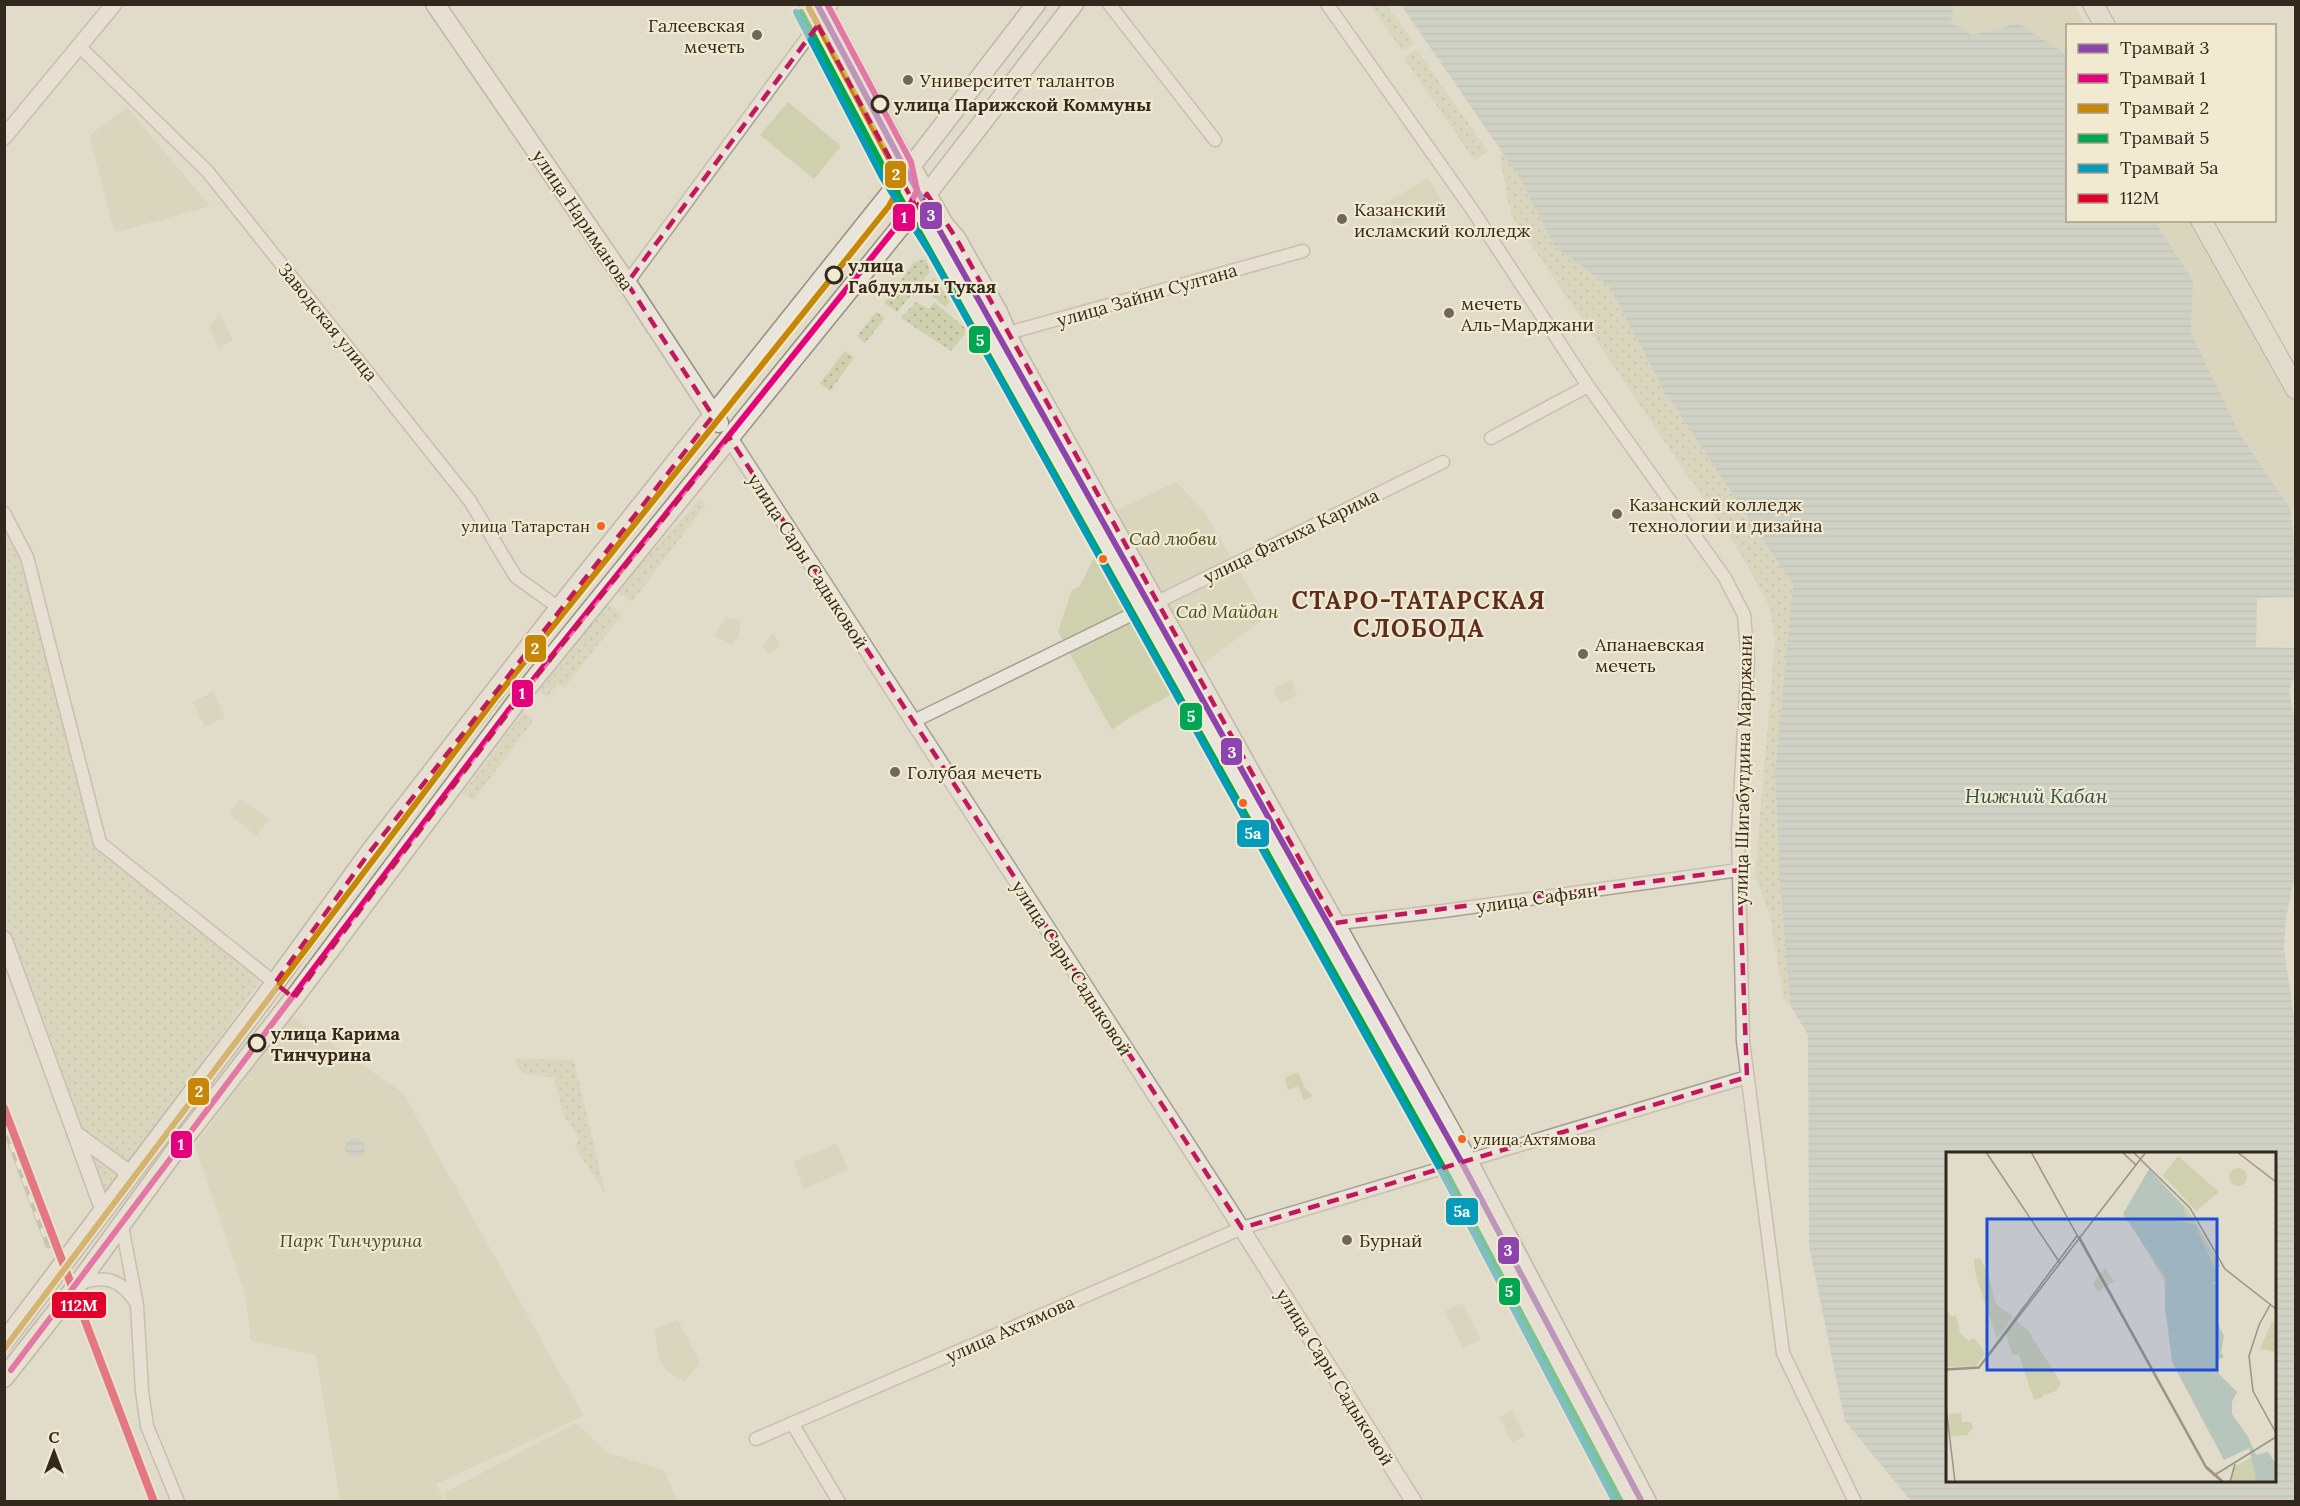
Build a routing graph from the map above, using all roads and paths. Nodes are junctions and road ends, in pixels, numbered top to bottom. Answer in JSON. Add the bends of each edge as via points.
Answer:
{"nodes":[{"id":1,"x":114,"y":4,"type":"edge"},
{"id":2,"x":435,"y":4,"type":"edge"},
{"id":3,"x":806,"y":4,"type":"edge"},
{"id":4,"x":1036,"y":4,"type":"edge"},
{"id":5,"x":1074,"y":4,"type":"edge"},
{"id":6,"x":1109,"y":4,"type":"edge"},
{"id":7,"x":1327,"y":4,"type":"edge"},
{"id":8,"x":2080,"y":4,"type":"edge"},
{"id":9,"x":2093,"y":4,"type":"edge"},
{"id":10,"x":828,"y":7,"type":"edge"},
{"id":11,"x":2090,"y":24,"type":"edge"},
{"id":12,"x":2104,"y":24,"type":"edge"},
{"id":13,"x":818,"y":25,"type":"junction"},
{"id":14,"x":80,"y":47,"type":"junction"},
{"id":15,"x":4,"y":137,"type":"edge"},
{"id":16,"x":1215,"y":140,"type":"dead end"},
{"id":17,"x":911,"y":166,"type":"junction"},
{"id":18,"x":900,"y":181,"type":"junction"},
{"id":19,"x":921,"y":200,"type":"junction"},
{"id":20,"x":2202,"y":222,"type":"edge"},
{"id":21,"x":2214,"y":222,"type":"edge"},
{"id":22,"x":1303,"y":251,"type":"dead end"},
{"id":23,"x":627,"y":283,"type":"junction"},
{"id":24,"x":999,"y":335,"type":"junction"},
{"id":25,"x":2295,"y":369,"type":"edge"},
{"id":26,"x":1588,"y":386,"type":"junction"},
{"id":27,"x":2295,"y":389,"type":"edge"},
{"id":28,"x":713,"y":416,"type":"junction"},
{"id":29,"x":729,"y":437,"type":"junction"},
{"id":30,"x":1491,"y":438,"type":"dead end"},
{"id":31,"x":1443,"y":462,"type":"dead end"},
{"id":32,"x":4,"y":513,"type":"edge"},
{"id":33,"x":1149,"y":605,"type":"junction"},
{"id":34,"x":560,"y":608,"type":"junction"},
{"id":35,"x":912,"y":722,"type":"junction"},
{"id":36,"x":1739,"y":870,"type":"junction"},
{"id":37,"x":1326,"y":925,"type":"junction"},
{"id":38,"x":4,"y":939,"type":"edge"},
{"id":39,"x":275,"y":983,"type":"junction"},
{"id":40,"x":294,"y":998,"type":"junction"},
{"id":41,"x":1747,"y":1077,"type":"junction"},
{"id":42,"x":76,"y":1134,"type":"junction"},
{"id":43,"x":1460,"y":1164,"type":"junction"},
{"id":44,"x":127,"y":1179,"type":"junction"},
{"id":45,"x":103,"y":1210,"type":"junction"},
{"id":46,"x":122,"y":1226,"type":"junction"},
{"id":47,"x":1242,"y":1228,"type":"junction"},
{"id":48,"x":78,"y":1284,"type":"junction"},
{"id":49,"x":137,"y":1305,"type":"junction"},
{"id":50,"x":4,"y":1342,"type":"edge"},
{"id":51,"x":4,"y":1378,"type":"edge"},
{"id":52,"x":792,"y":1423,"type":"junction"},
{"id":53,"x":756,"y":1439,"type":"dead end"},
{"id":54,"x":178,"y":1502,"type":"edge"},
{"id":55,"x":839,"y":1502,"type":"edge"},
{"id":56,"x":1414,"y":1502,"type":"edge"},
{"id":57,"x":1628,"y":1502,"type":"edge"},
{"id":58,"x":1647,"y":1502,"type":"edge"},
{"id":59,"x":1855,"y":1502,"type":"edge"}],
"edges":[{"from":1,"to":14,"type":"street"},
{"from":2,"to":23,"type":"main road","name":"улица Нариманова"},
{"from":3,"to":13,"type":"street"},
{"from":4,"to":17,"type":"main road"},
{"from":5,"to":19,"type":"main road"},
{"from":6,"to":16,"type":"street"},
{"from":7,"to":26,"type":"street","name":"улица Шигабутдина Марджани","via":[[1471,208]]},
{"from":8,"to":11,"type":"main road"},
{"from":9,"to":12,"type":"main road"},
{"from":10,"to":13,"type":"street"},
{"from":10,"to":17,"type":"street"},
{"from":13,"to":18,"type":"street"},
{"from":13,"to":23,"type":"street"},
{"from":14,"to":15,"type":"street"},
{"from":14,"to":34,"type":"street","name":"Заводская улица","via":[[208,172],[471,501],[516,577]]},
{"from":17,"to":18,"type":"main road"},
{"from":17,"to":19,"type":"main road"},
{"from":18,"to":19,"type":"main road"},
{"from":18,"to":28,"type":"main road"},
{"from":19,"to":24,"type":"main road","via":[[957,238],[998,312]]},
{"from":19,"to":29,"type":"main road"},
{"from":20,"to":27,"type":"main road"},
{"from":21,"to":25,"type":"main road"},
{"from":22,"to":24,"type":"street","name":"улица Зайни Султана"},
{"from":23,"to":28,"type":"main road","name":"улица Нариманова"},
{"from":24,"to":33,"type":"main road"},
{"from":26,"to":30,"type":"street"},
{"from":26,"to":36,"type":"street","name":"улица Шигабутдина Марджани","via":[[1725,578],[1744,615],[1748,660]]},
{"from":28,"to":29,"type":"main road","name":"улица Нариманова"},
{"from":28,"to":34,"type":"main road"},
{"from":29,"to":35,"type":"street","name":"улица Сары Садыковой"},
{"from":29,"to":40,"type":"main road","via":[[523,693]]},
{"from":31,"to":33,"type":"street","name":"улица Фатыха Карима"},
{"from":32,"to":39,"type":"street","via":[[27,557],[100,843]]},
{"from":33,"to":35,"type":"street","name":"улица Фатыха Карима"},
{"from":33,"to":37,"type":"main road"},
{"from":34,"to":39,"type":"main road","via":[[369,853]]},
{"from":35,"to":47,"type":"street","name":"улица Сары Садыковой"},
{"from":36,"to":37,"type":"street","name":"улица Сафьян"},
{"from":36,"to":41,"type":"street","name":"улица Шигабутдина Марджани"},
{"from":37,"to":43,"type":"main road"},
{"from":38,"to":42,"type":"street"},
{"from":39,"to":40,"type":"main road"},
{"from":39,"to":44,"type":"main road"},
{"from":40,"to":46,"type":"main road","via":[[183,1140]]},
{"from":41,"to":43,"type":"street","name":"улица Ахтямова"},
{"from":41,"to":59,"type":"street","name":"улица Шигабутдина Марджани","via":[[1782,1353]]},
{"from":42,"to":44,"type":"street","via":[[124,1169]]},
{"from":42,"to":45,"type":"street"},
{"from":43,"to":47,"type":"street","name":"улица Ахтямова"},
{"from":43,"to":57,"type":"main road"},
{"from":43,"to":58,"type":"main road"},
{"from":44,"to":45,"type":"main road"},
{"from":44,"to":46,"type":"main road"},
{"from":45,"to":46,"type":"main road"},
{"from":45,"to":50,"type":"main road"},
{"from":46,"to":48,"type":"main road"},
{"from":46,"to":49,"type":"street"},
{"from":47,"to":52,"type":"street","name":"улица Ахтямова"},
{"from":47,"to":56,"type":"street","name":"улица Сары Садыковой"},
{"from":48,"to":49,"type":"street","via":[[99,1279],[114,1281],[128,1291]]},
{"from":48,"to":51,"type":"main road"},
{"from":49,"to":54,"type":"street","via":[[147,1426]]},
{"from":52,"to":53,"type":"street","name":"улица Ахтямова"},
{"from":52,"to":55,"type":"street"}]}
